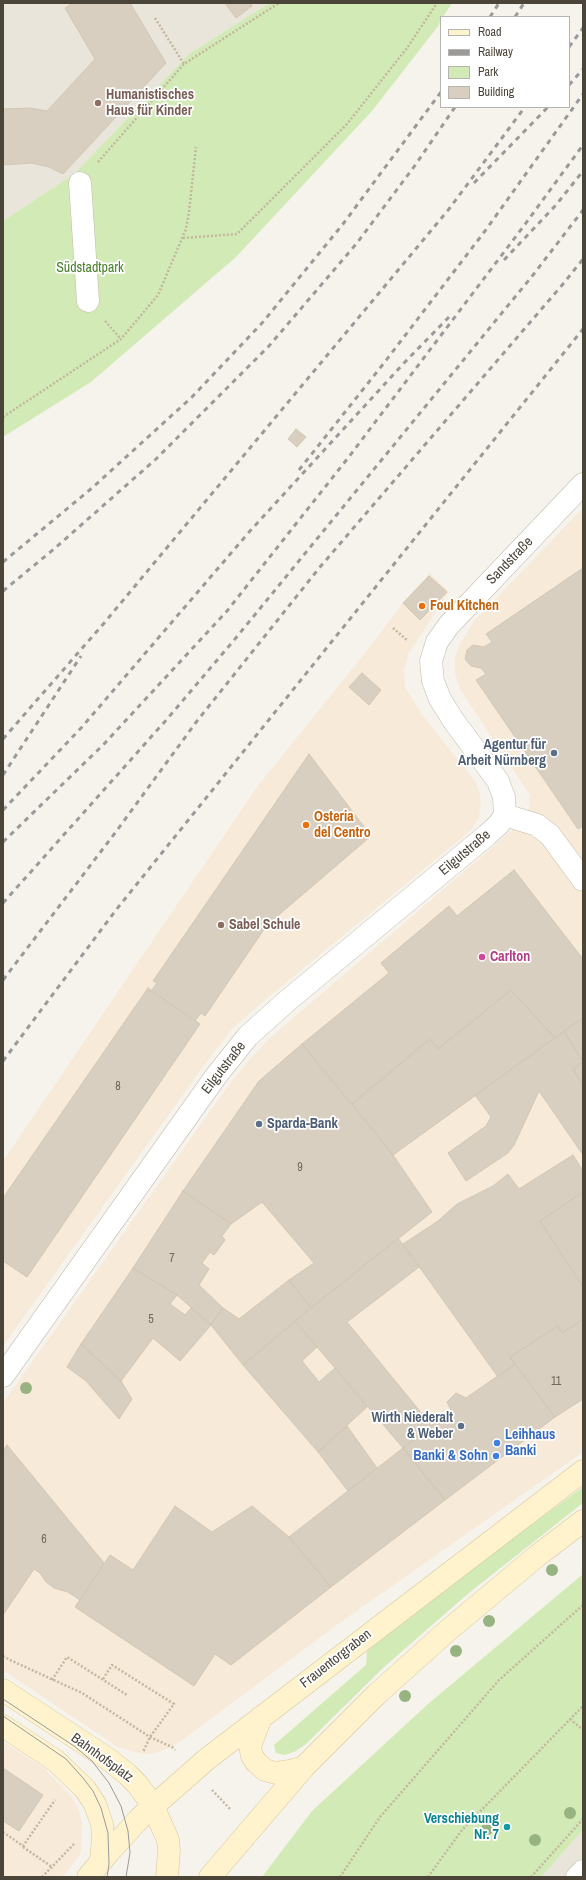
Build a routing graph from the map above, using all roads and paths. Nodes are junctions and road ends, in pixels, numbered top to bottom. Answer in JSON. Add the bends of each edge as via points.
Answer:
{"nodes":[{"id":1,"x":279,"y":3,"type":"edge"},
{"id":2,"x":437,"y":3,"type":"edge"},
{"id":3,"x":155,"y":18,"type":"dead end"},
{"id":4,"x":184,"y":64,"type":"junction"},
{"id":5,"x":196,"y":147,"type":"dead end"},
{"id":6,"x":80,"y":183,"type":"joint"},
{"id":7,"x":183,"y":238,"type":"junction"},
{"id":8,"x":88,"y":301,"type":"dead end"},
{"id":9,"x":3,"y":417,"type":"edge"},
{"id":10,"x":583,"y":484,"type":"edge"},
{"id":11,"x":505,"y":815,"type":"junction"},
{"id":12,"x":583,"y":880,"type":"edge"},
{"id":13,"x":3,"y":1376,"type":"edge"},
{"id":14,"x":583,"y":1471,"type":"edge"},
{"id":15,"x":583,"y":1521,"type":"edge"},
{"id":16,"x":583,"y":1605,"type":"edge"},
{"id":17,"x":3,"y":1656,"type":"edge"},
{"id":18,"x":103,"y":1679,"type":"junction"},
{"id":19,"x":52,"y":1680,"type":"junction"},
{"id":20,"x":3,"y":1690,"type":"edge"},
{"id":21,"x":127,"y":1695,"type":"dead end"},
{"id":22,"x":583,"y":1706,"type":"edge"},
{"id":23,"x":261,"y":1717,"type":"junction"},
{"id":24,"x":570,"y":1719,"type":"junction"},
{"id":25,"x":3,"y":1726,"type":"edge"},
{"id":26,"x":583,"y":1730,"type":"edge"},
{"id":27,"x":150,"y":1737,"type":"junction"},
{"id":28,"x":172,"y":1747,"type":"dead end"},
{"id":29,"x":142,"y":1754,"type":"dead end"},
{"id":30,"x":304,"y":1767,"type":"junction"},
{"id":31,"x":209,"y":1787,"type":"dead end"},
{"id":32,"x":55,"y":1800,"type":"dead end"},
{"id":33,"x":153,"y":1806,"type":"junction"},
{"id":34,"x":230,"y":1808,"type":"dead end"},
{"id":35,"x":583,"y":1819,"type":"edge"},
{"id":36,"x":3,"y":1832,"type":"edge"},
{"id":37,"x":74,"y":1844,"type":"dead end"},
{"id":38,"x":23,"y":1846,"type":"junction"},
{"id":39,"x":101,"y":1860,"type":"junction"},
{"id":40,"x":52,"y":1867,"type":"junction"},
{"id":41,"x":583,"y":1871,"type":"edge"},
{"id":42,"x":42,"y":1877,"type":"edge"},
{"id":43,"x":88,"y":1877,"type":"edge"},
{"id":44,"x":167,"y":1877,"type":"edge"},
{"id":45,"x":210,"y":1877,"type":"edge"},
{"id":46,"x":340,"y":1877,"type":"edge"},
{"id":47,"x":428,"y":1877,"type":"edge"},
{"id":48,"x":531,"y":1877,"type":"edge"},
{"id":49,"x":577,"y":1877,"type":"edge"}],
"edges":[{"from":1,"to":4,"type":"path"},
{"from":2,"to":7,"type":"path","via":[[407,48],[347,124],[237,234]]},
{"from":3,"to":4,"type":"path"},
{"from":4,"to":6,"type":"path"},
{"from":5,"to":7,"type":"path","via":[[190,211]]},
{"from":6,"to":8,"type":"street"},
{"from":7,"to":9,"type":"path","via":[[158,295],[121,339]]},
{"from":10,"to":11,"type":"street","name":"Sandstraße","via":[[449,625],[438,642],[431,661],[433,680],[440,699],[498,781],[504,797]]},
{"from":11,"to":12,"type":"street","via":[[537,825],[550,835]]},
{"from":11,"to":13,"type":"street","name":"Eilgutstraße","via":[[487,835],[248,1036],[216,1076]]},
{"from":14,"to":23,"type":"main road","name":"Frauentorgraben"},
{"from":15,"to":30,"type":"main road","via":[[537,1556],[416,1658]]},
{"from":16,"to":46,"type":"path","via":[[499,1680],[380,1817]]},
{"from":17,"to":19,"type":"path"},
{"from":18,"to":19,"type":"path","via":[[67,1657]]},
{"from":18,"to":21,"type":"path"},
{"from":18,"to":27,"type":"path","via":[[112,1665],[174,1704]]},
{"from":19,"to":27,"type":"path","via":[[82,1693]]},
{"from":20,"to":33,"type":"main road","name":"Bahnhofsplatz","via":[[127,1774]]},
{"from":22,"to":24,"type":"path"},
{"from":23,"to":30,"type":"main road","via":[[250,1746],[256,1762],[265,1770],[276,1773]]},
{"from":23,"to":33,"type":"main road","name":"Frauentorgraben","via":[[202,1763]]},
{"from":24,"to":26,"type":"path"},
{"from":24,"to":47,"type":"path","via":[[462,1830]]},
{"from":25,"to":39,"type":"main road","name":"Bahnhofsplatz","via":[[56,1760],[85,1789],[95,1804],[102,1824]]},
{"from":27,"to":28,"type":"path"},
{"from":27,"to":29,"type":"path"},
{"from":30,"to":45,"type":"main road"},
{"from":31,"to":34,"type":"path"},
{"from":32,"to":38,"type":"path"},
{"from":33,"to":39,"type":"main road","name":"Frauentorgraben"},
{"from":33,"to":44,"type":"main road","name":"Bahnhofsplatz","via":[[168,1840]]},
{"from":35,"to":48,"type":"path"},
{"from":36,"to":38,"type":"path"},
{"from":37,"to":40,"type":"path"},
{"from":38,"to":40,"type":"path"},
{"from":39,"to":43,"type":"main road"},
{"from":40,"to":42,"type":"path"},
{"from":41,"to":49,"type":"street"}]}
